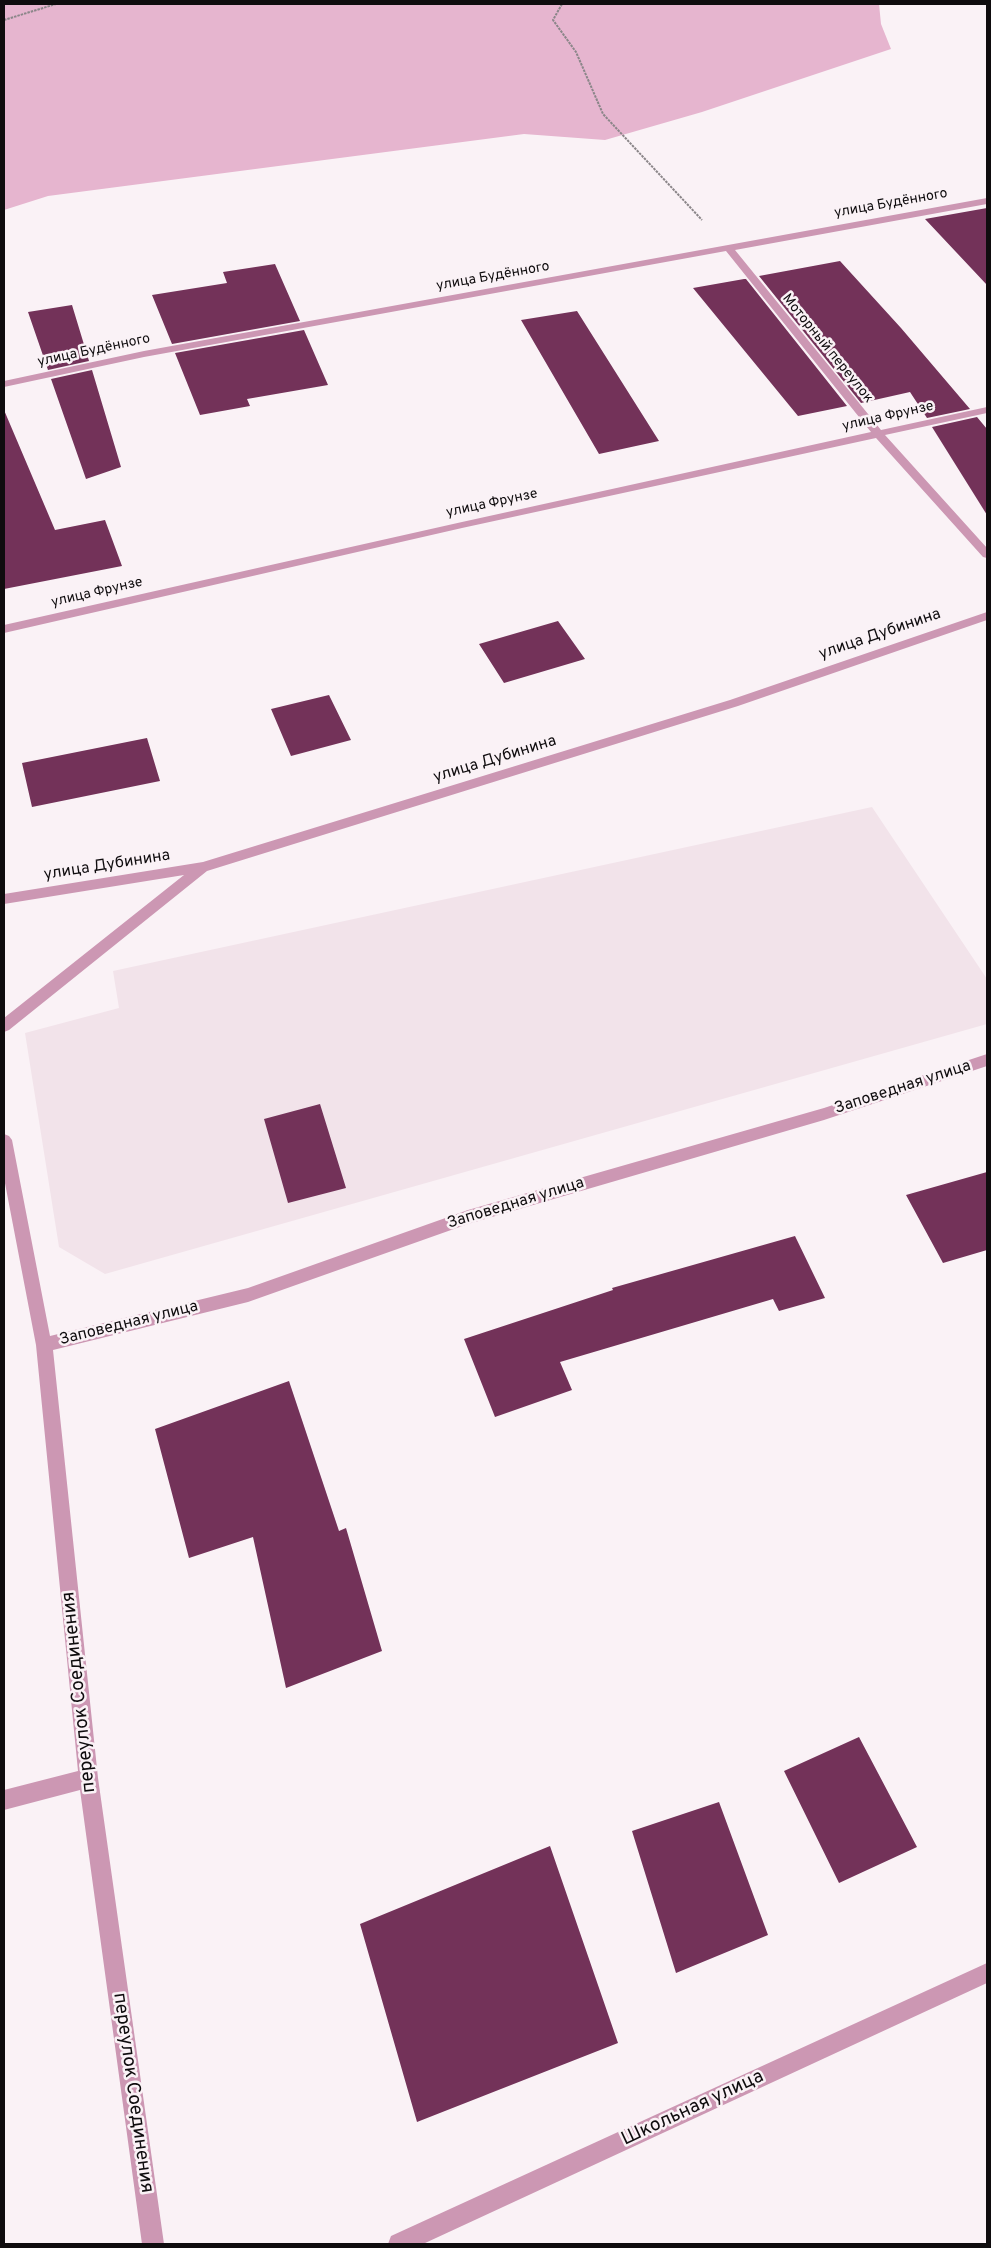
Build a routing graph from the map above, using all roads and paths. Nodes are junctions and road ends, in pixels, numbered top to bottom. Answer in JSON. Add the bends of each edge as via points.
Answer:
{"nodes":[{"id":1,"x":56,"y":4,"type":"edge"},
{"id":2,"x":562,"y":4,"type":"edge"},
{"id":3,"x":4,"y":20,"type":"edge"},
{"id":4,"x":987,"y":201,"type":"edge"},
{"id":5,"x":728,"y":247,"type":"junction"},
{"id":6,"x":4,"y":384,"type":"edge"},
{"id":7,"x":987,"y":410,"type":"edge"},
{"id":8,"x":879,"y":435,"type":"junction"},
{"id":9,"x":987,"y":555,"type":"edge"},
{"id":10,"x":987,"y":616,"type":"edge"},
{"id":11,"x":4,"y":628,"type":"edge"},
{"id":12,"x":203,"y":867,"type":"junction"},
{"id":13,"x":4,"y":899,"type":"edge"},
{"id":14,"x":4,"y":1026,"type":"edge"},
{"id":15,"x":987,"y":1060,"type":"edge"},
{"id":16,"x":4,"y":1140,"type":"edge"},
{"id":17,"x":44,"y":1345,"type":"junction"},
{"id":18,"x":88,"y":1778,"type":"junction"},
{"id":19,"x":4,"y":1800,"type":"edge"},
{"id":20,"x":987,"y":1973,"type":"edge"},
{"id":21,"x":153,"y":2244,"type":"edge"},
{"id":22,"x":399,"y":2244,"type":"edge"}],
"edges":[{"from":1,"to":3,"type":"path"},
{"from":2,"to":5,"type":"path","via":[[553,20],[576,52],[603,114]]},
{"from":4,"to":5,"type":"street","name":"улица Будённого"},
{"from":5,"to":6,"type":"street","name":"улица Будённого","via":[[154,352]]},
{"from":5,"to":8,"type":"street","name":"Моторный переулок"},
{"from":7,"to":8,"type":"street","name":"улица Фрунзе"},
{"from":8,"to":9,"type":"street","name":"Моторный переулок"},
{"from":8,"to":11,"type":"street","name":"улица Фрунзе"},
{"from":10,"to":12,"type":"street","name":"улица Дубинина","via":[[734,703]]},
{"from":12,"to":13,"type":"street","name":"улица Дубинина"},
{"from":12,"to":14,"type":"street"},
{"from":15,"to":17,"type":"street","name":"Заповедная улица","via":[[824,1114],[468,1217],[248,1294]]},
{"from":16,"to":17,"type":"street","name":"переулок Соединения"},
{"from":17,"to":18,"type":"street","name":"переулок Соединения"},
{"from":18,"to":19,"type":"street"},
{"from":18,"to":21,"type":"street","name":"переулок Соединения"},
{"from":20,"to":22,"type":"street","name":"Школьная улица"}]}
